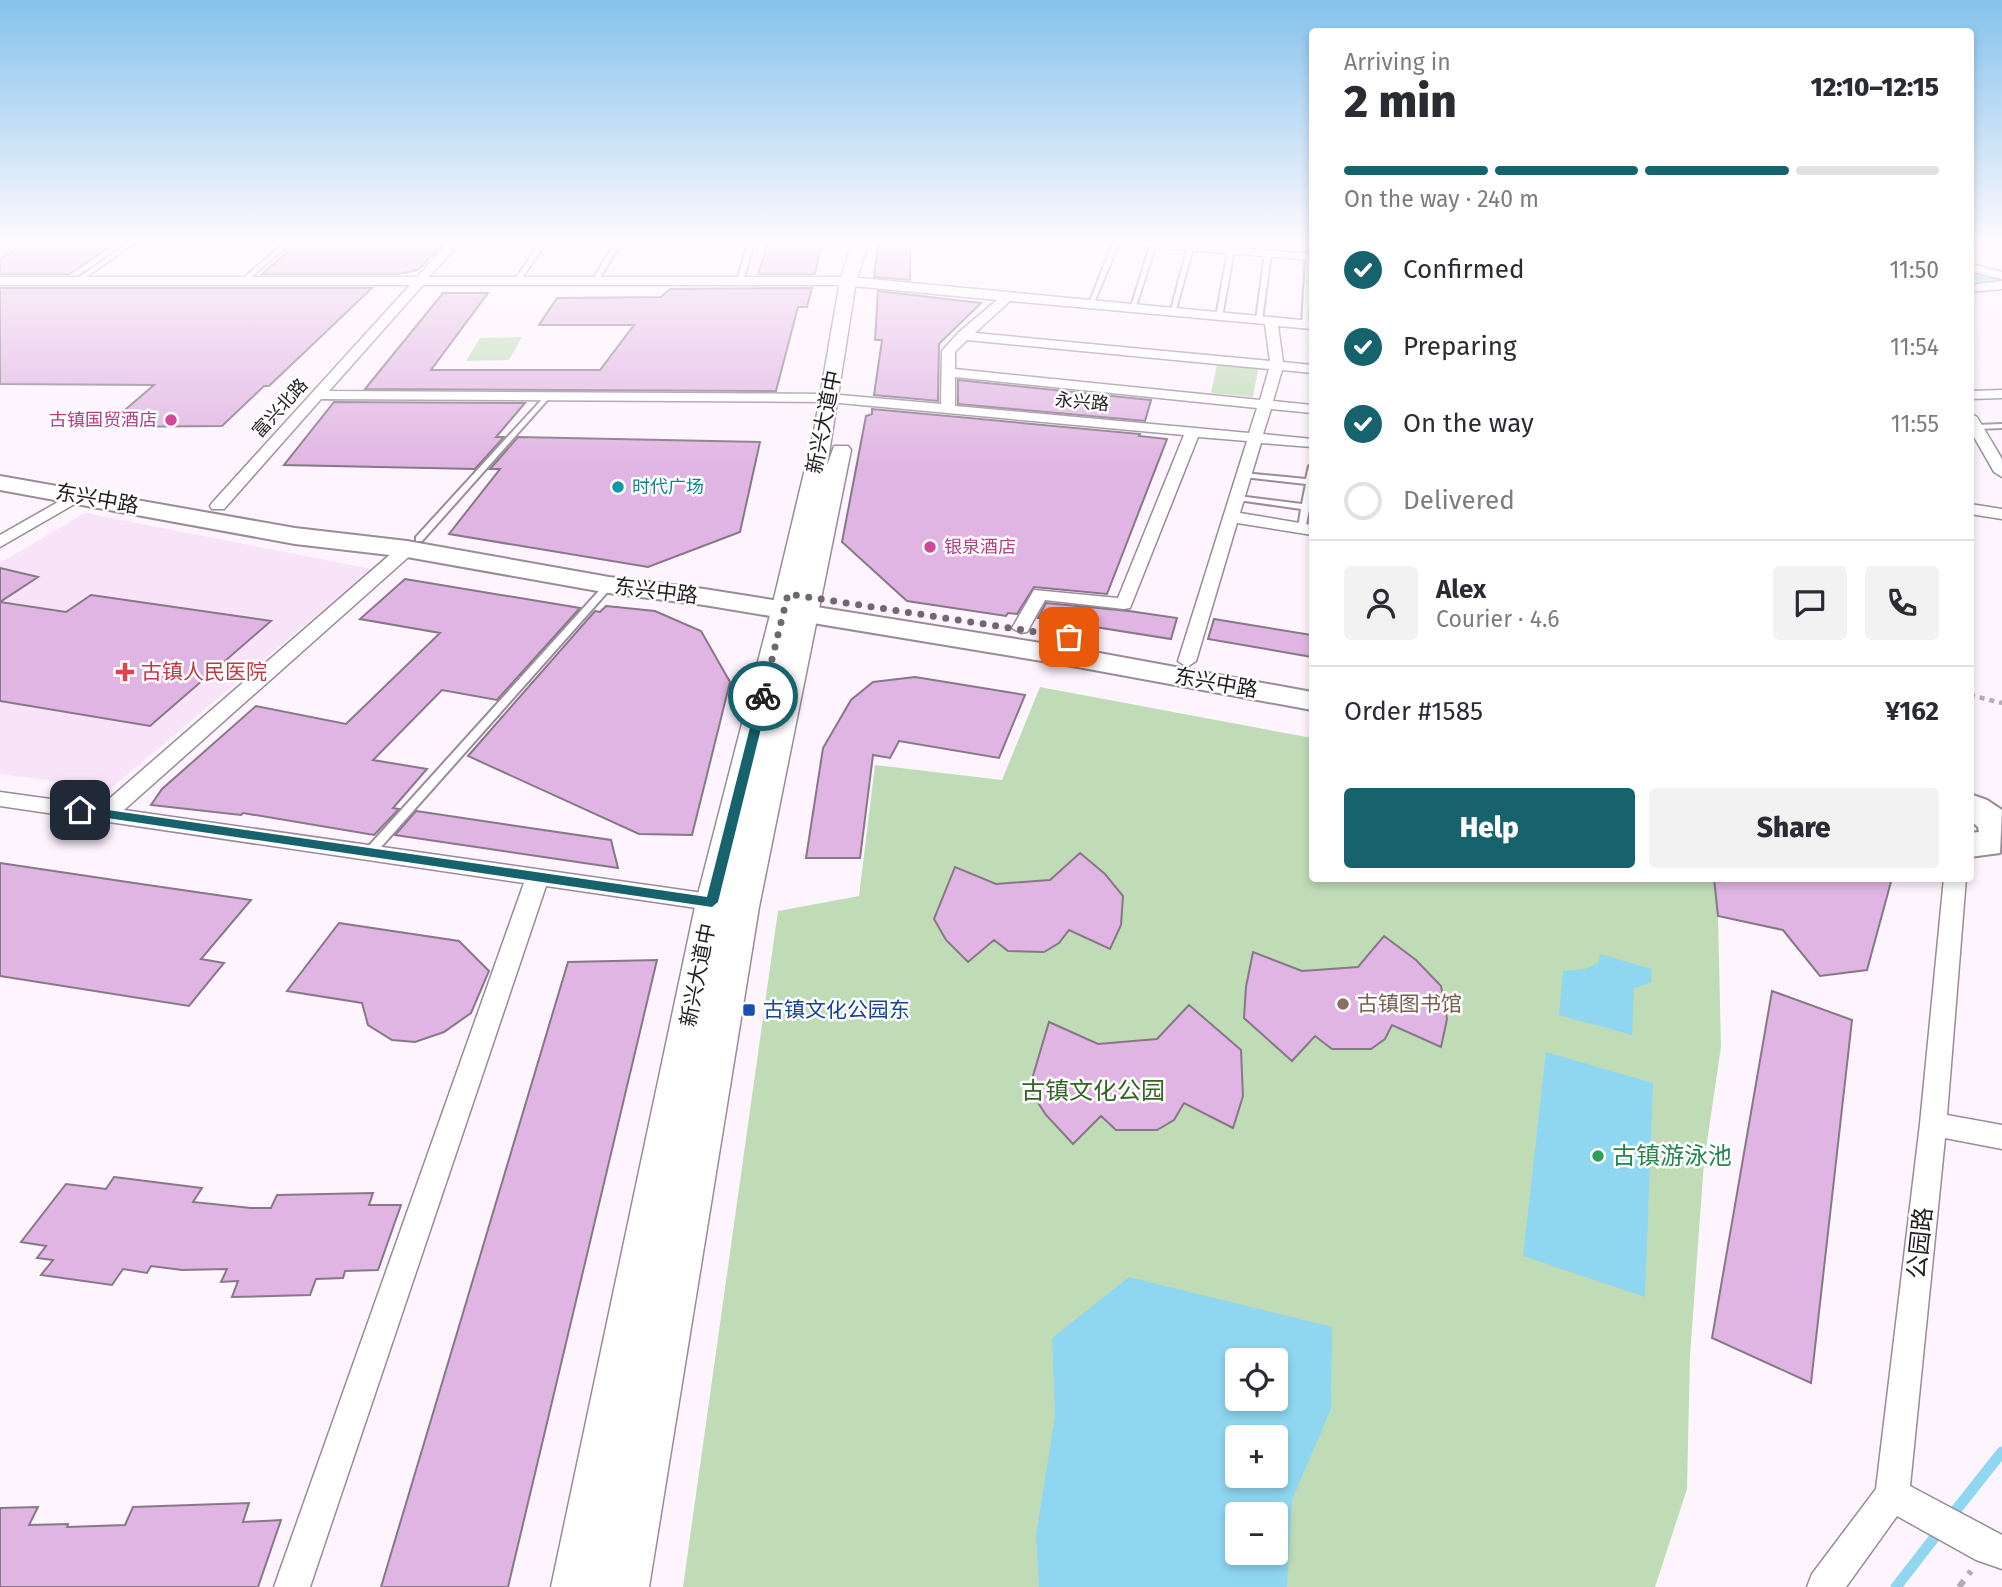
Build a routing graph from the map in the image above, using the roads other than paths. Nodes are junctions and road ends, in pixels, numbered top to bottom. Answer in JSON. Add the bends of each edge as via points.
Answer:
{"nodes":[{"id":1,"x":388,"y":317,"type":"edge"},
{"id":2,"x":845,"y":317,"type":"edge"},
{"id":3,"x":984,"y":317,"type":"edge"},
{"id":4,"x":1219,"y":317,"type":"edge"},
{"id":5,"x":1265,"y":317,"type":"edge"},
{"id":6,"x":1265,"y":321,"type":"junction"},
{"id":7,"x":1309,"y":325,"type":"edge"},
{"id":8,"x":962,"y":336,"type":"junction"},
{"id":9,"x":1277,"y":366,"type":"junction"},
{"id":10,"x":1309,"y":369,"type":"edge"},
{"id":11,"x":948,"y":372,"type":"junction"},
{"id":12,"x":2002,"y":394,"type":"edge"},
{"id":13,"x":318,"y":395,"type":"junction"},
{"id":14,"x":1974,"y":395,"type":"edge"},
{"id":15,"x":548,"y":396,"type":"junction"},
{"id":16,"x":839,"y":399,"type":"junction"},
{"id":17,"x":1265,"y":405,"type":"junction"},
{"id":18,"x":948,"y":408,"type":"junction"},
{"id":19,"x":1309,"y":409,"type":"edge"},
{"id":20,"x":1974,"y":422,"type":"edge"},
{"id":21,"x":1974,"y":424,"type":"edge"},
{"id":22,"x":2002,"y":426,"type":"edge"},
{"id":23,"x":1193,"y":432,"type":"junction"},
{"id":24,"x":1255,"y":438,"type":"junction"},
{"id":25,"x":1309,"y":443,"type":"edge"},
{"id":26,"x":2000,"y":464,"type":"edge"},
{"id":27,"x":0,"y":468,"type":"edge"},
{"id":28,"x":1244,"y":475,"type":"junction"},
{"id":29,"x":0,"y":482,"type":"edge"},
{"id":30,"x":1309,"y":482,"type":"edge"},
{"id":31,"x":79,"y":495,"type":"junction"},
{"id":32,"x":1238,"y":498,"type":"junction"},
{"id":33,"x":218,"y":506,"type":"junction"},
{"id":34,"x":1309,"y":507,"type":"edge"},
{"id":35,"x":1974,"y":510,"type":"edge"},
{"id":36,"x":2002,"y":514,"type":"edge"},
{"id":37,"x":1232,"y":517,"type":"junction"},
{"id":38,"x":1307,"y":529,"type":"edge"},
{"id":39,"x":0,"y":542,"type":"edge"},
{"id":40,"x":413,"y":544,"type":"junction"},
{"id":41,"x":609,"y":585,"type":"junction"},
{"id":42,"x":797,"y":604,"type":"junction"},
{"id":43,"x":1021,"y":628,"type":"junction"},
{"id":44,"x":1187,"y":661,"type":"junction"},
{"id":45,"x":1309,"y":681,"type":"edge"},
{"id":46,"x":1309,"y":700,"type":"edge"},
{"id":47,"x":0,"y":799,"type":"edge"},
{"id":48,"x":1974,"y":808,"type":"edge"},
{"id":49,"x":106,"y":814,"type":"junction"},
{"id":50,"x":1990,"y":836,"type":"edge"},
{"id":51,"x":370,"y":852,"type":"junction"},
{"id":52,"x":538,"y":876,"type":"junction"},
{"id":53,"x":1955,"y":882,"type":"edge"},
{"id":54,"x":728,"y":905,"type":"junction"},
{"id":55,"x":1933,"y":1124,"type":"junction"},
{"id":56,"x":2002,"y":1137,"type":"edge"},
{"id":57,"x":1892,"y":1495,"type":"junction"},
{"id":58,"x":1995,"y":1550,"type":"edge"},
{"id":59,"x":292,"y":1587,"type":"edge"},
{"id":60,"x":576,"y":1587,"type":"edge"},
{"id":61,"x":624,"y":1587,"type":"edge"},
{"id":62,"x":1825,"y":1587,"type":"edge"}],
"edges":[{"from":1,"to":13,"type":"street","name":"富兴北路"},
{"from":2,"to":16,"type":"main road","name":"新兴大道中"},
{"from":3,"to":8,"type":"street"},
{"from":4,"to":6,"type":"street"},
{"from":5,"to":6,"type":"lane"},
{"from":6,"to":7,"type":"street"},
{"from":6,"to":9,"type":"street"},
{"from":8,"to":9,"type":"street"},
{"from":8,"to":11,"type":"street","via":[[948,351]]},
{"from":9,"to":10,"type":"street"},
{"from":9,"to":17,"type":"street"},
{"from":11,"to":17,"type":"street"},
{"from":11,"to":18,"type":"street"},
{"from":12,"to":14,"type":"street"},
{"from":13,"to":15,"type":"street","name":"永兴路"},
{"from":13,"to":33,"type":"street","name":"富兴北路"},
{"from":15,"to":16,"type":"street","name":"永兴路"},
{"from":15,"to":40,"type":"lane"},
{"from":16,"to":18,"type":"street","name":"永兴路"},
{"from":16,"to":42,"type":"main road","name":"新兴大道中"},
{"from":17,"to":19,"type":"street"},
{"from":17,"to":24,"type":"street"},
{"from":18,"to":23,"type":"street","name":"永兴路"},
{"from":20,"to":22,"type":"lane"},
{"from":21,"to":26,"type":"street"},
{"from":23,"to":24,"type":"street","name":"永兴路"},
{"from":23,"to":43,"type":"street","via":[[1124,604],[1040,594]]},
{"from":24,"to":25,"type":"street","name":"永兴路"},
{"from":24,"to":28,"type":"street"},
{"from":27,"to":33,"type":"main road","name":"东兴中路"},
{"from":28,"to":30,"type":"lane"},
{"from":28,"to":32,"type":"street"},
{"from":29,"to":31,"type":"main road","name":"东兴中路"},
{"from":31,"to":39,"type":"street"},
{"from":31,"to":40,"type":"main road","name":"东兴中路","via":[[295,536]]},
{"from":32,"to":34,"type":"lane"},
{"from":32,"to":37,"type":"street"},
{"from":33,"to":40,"type":"main road","name":"东兴中路"},
{"from":34,"to":38,"type":"lane"},
{"from":35,"to":36,"type":"street"},
{"from":37,"to":38,"type":"street"},
{"from":37,"to":44,"type":"street"},
{"from":40,"to":41,"type":"main road","name":"东兴中路"},
{"from":40,"to":42,"type":"main road","name":"东兴中路"},
{"from":40,"to":49,"type":"street"},
{"from":41,"to":42,"type":"main road","name":"东兴中路"},
{"from":41,"to":51,"type":"lane"},
{"from":42,"to":43,"type":"main road","name":"东兴中路"},
{"from":42,"to":46,"type":"main road","name":"东兴中路"},
{"from":42,"to":54,"type":"main road","name":"新兴大道中"},
{"from":43,"to":44,"type":"main road","name":"东兴中路"},
{"from":44,"to":45,"type":"main road","name":"东兴中路"},
{"from":47,"to":49,"type":"street"},
{"from":48,"to":50,"type":"main road","via":[[1993,821]]},
{"from":49,"to":51,"type":"street"},
{"from":51,"to":52,"type":"street"},
{"from":52,"to":54,"type":"street"},
{"from":52,"to":59,"type":"street"},
{"from":53,"to":55,"type":"street","name":"公园路"},
{"from":54,"to":60,"type":"main road","name":"新兴大道中"},
{"from":54,"to":61,"type":"main road","name":"新兴大道中"},
{"from":55,"to":56,"type":"street"},
{"from":55,"to":57,"type":"street","name":"公园路"},
{"from":57,"to":58,"type":"street"},
{"from":57,"to":62,"type":"street","name":"公园路"}]}
